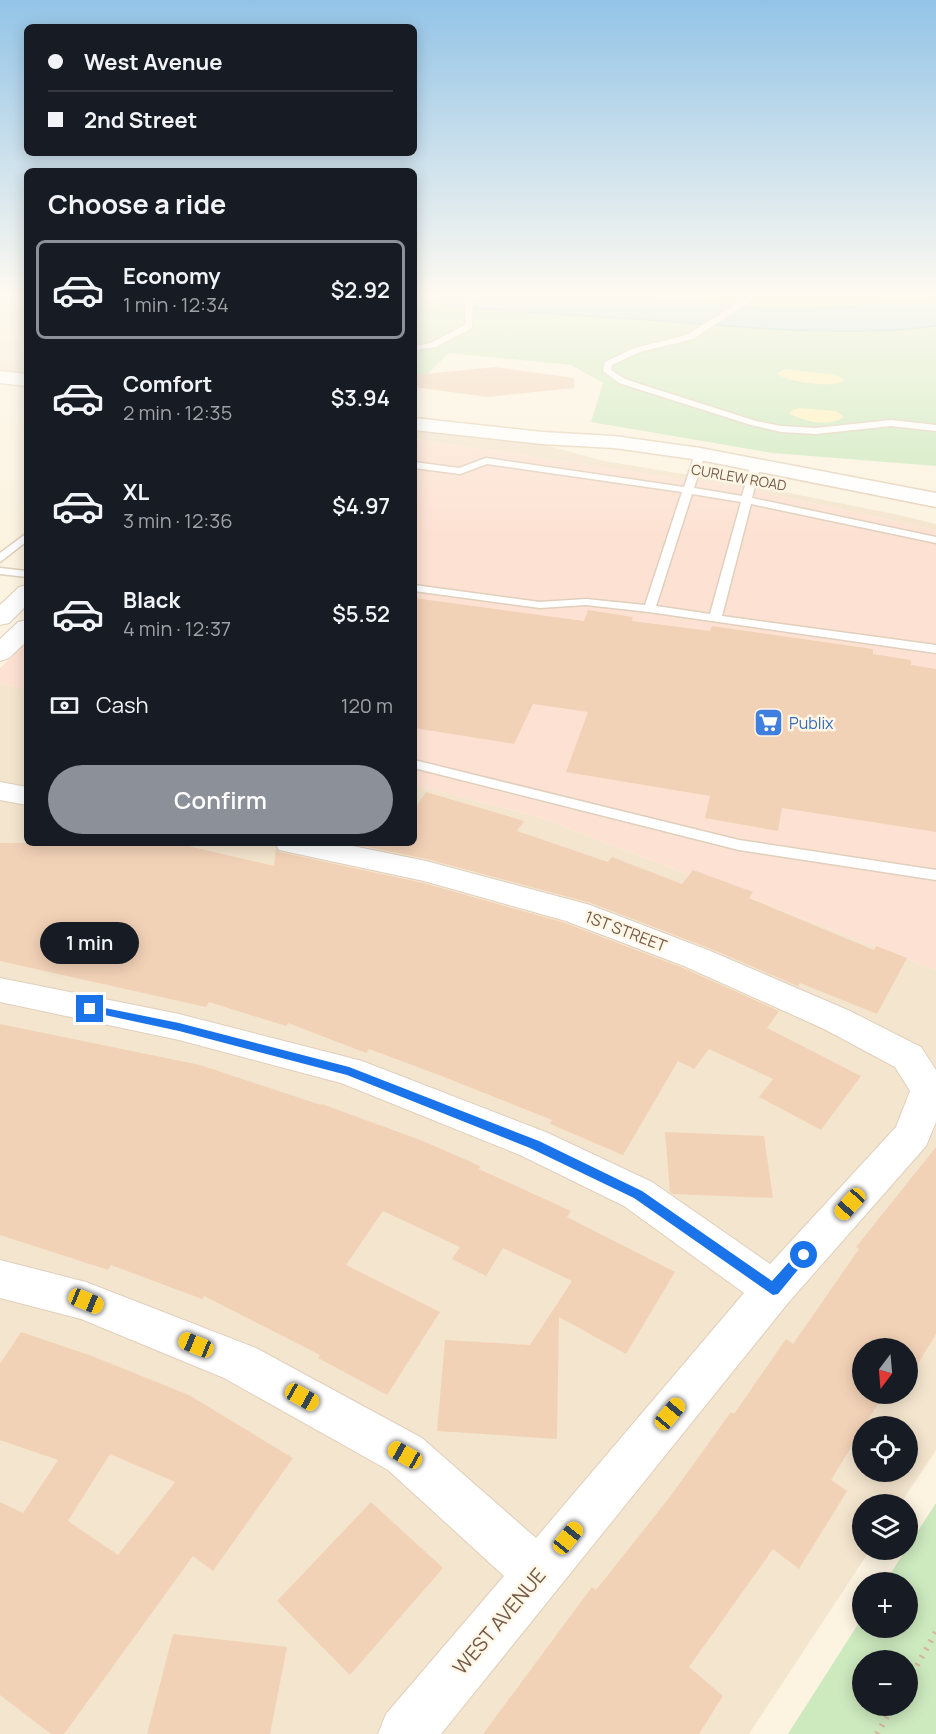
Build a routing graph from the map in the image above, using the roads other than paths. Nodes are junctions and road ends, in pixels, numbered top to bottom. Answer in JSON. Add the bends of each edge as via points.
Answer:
{"nodes":[{"id":1,"x":610,"y":374,"type":"edge"},
{"id":2,"x":0,"y":377,"type":"edge"},
{"id":3,"x":24,"y":380,"type":"edge"},
{"id":4,"x":417,"y":424,"type":"edge"},
{"id":5,"x":936,"y":428,"type":"edge"},
{"id":6,"x":417,"y":465,"type":"edge"},
{"id":7,"x":695,"y":471,"type":"junction"},
{"id":8,"x":752,"y":481,"type":"junction"},
{"id":9,"x":936,"y":500,"type":"edge"},
{"id":10,"x":929,"y":515,"type":"edge"},
{"id":11,"x":24,"y":539,"type":"edge"},
{"id":12,"x":936,"y":540,"type":"edge"},
{"id":13,"x":0,"y":559,"type":"edge"},
{"id":14,"x":0,"y":571,"type":"edge"},
{"id":15,"x":24,"y":574,"type":"edge"},
{"id":16,"x":417,"y":588,"type":"edge"},
{"id":17,"x":24,"y":595,"type":"edge"},
{"id":18,"x":648,"y":609,"type":"junction"},
{"id":19,"x":0,"y":618,"type":"edge"},
{"id":20,"x":715,"y":619,"type":"junction"},
{"id":21,"x":24,"y":630,"type":"edge"},
{"id":22,"x":936,"y":649,"type":"edge"},
{"id":23,"x":0,"y":652,"type":"edge"},
{"id":24,"x":417,"y":765,"type":"edge"},
{"id":25,"x":0,"y":791,"type":"edge"},
{"id":26,"x":24,"y":795,"type":"edge"},
{"id":27,"x":305,"y":846,"type":"edge"},
{"id":28,"x":936,"y":875,"type":"edge"},
{"id":29,"x":0,"y":990,"type":"edge"},
{"id":30,"x":929,"y":1090,"type":"joint"},
{"id":31,"x":0,"y":1279,"type":"edge"},
{"id":32,"x":773,"y":1290,"type":"junction"},
{"id":33,"x":539,"y":1574,"type":"junction"},
{"id":34,"x":406,"y":1734,"type":"edge"}],
"edges":[{"from":1,"to":5,"type":"lane","via":[[782,429],[816,431],[891,423]]},
{"from":2,"to":3,"type":"main road"},
{"from":4,"to":7,"type":"main road","name":"CURLEW ROAD","via":[[542,438],[608,456]]},
{"from":6,"to":7,"type":"lane","via":[[460,471],[486,461]]},
{"from":7,"to":8,"type":"main road","name":"CURLEW ROAD"},
{"from":7,"to":18,"type":"lane"},
{"from":8,"to":9,"type":"main road","name":"CURLEW ROAD"},
{"from":8,"to":10,"type":"main road","name":"CURLEW ROAD"},
{"from":8,"to":12,"type":"lane"},
{"from":8,"to":20,"type":"lane"},
{"from":11,"to":13,"type":"lane"},
{"from":14,"to":15,"type":"lane"},
{"from":16,"to":18,"type":"lane","via":[[540,605],[586,602]]},
{"from":17,"to":19,"type":"street"},
{"from":18,"to":20,"type":"lane"},
{"from":20,"to":22,"type":"lane"},
{"from":21,"to":23,"type":"street"},
{"from":24,"to":28,"type":"lane","via":[[739,845]]},
{"from":25,"to":26,"type":"street"},
{"from":27,"to":30,"type":"street","name":"1ST STREET","via":[[426,871],[578,913],[685,953],[837,1020],[908,1057]]},
{"from":29,"to":32,"type":"street","via":[[179,1027],[349,1071],[534,1144],[638,1194]]},
{"from":30,"to":32,"type":"street","name":"WEST AVENUE","via":[[912,1135]]},
{"from":31,"to":33,"type":"street","via":[[86,1301],[240,1363],[405,1455]]},
{"from":32,"to":33,"type":"street","name":"WEST AVENUE"},
{"from":33,"to":34,"type":"street","name":"WEST AVENUE"}]}
